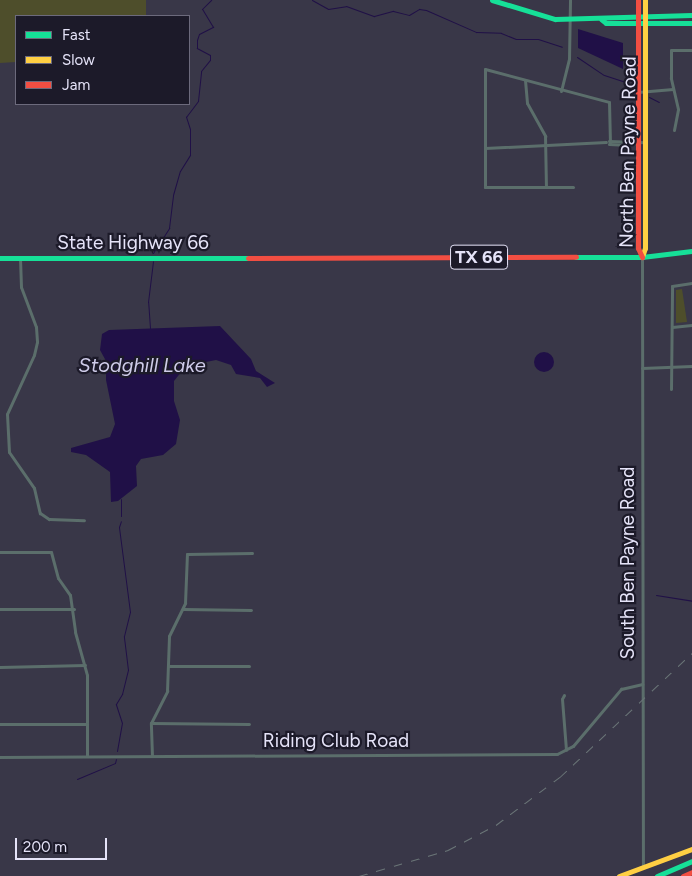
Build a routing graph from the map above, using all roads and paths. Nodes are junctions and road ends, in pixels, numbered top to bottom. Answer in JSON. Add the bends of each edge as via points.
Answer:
{"nodes":[{"id":1,"x":492,"y":0,"type":"edge"},
{"id":2,"x":570,"y":0,"type":"edge"},
{"id":3,"x":638,"y":0,"type":"edge"},
{"id":4,"x":645,"y":0,"type":"edge"},
{"id":5,"x":638,"y":15,"type":"junction"},
{"id":6,"x":645,"y":15,"type":"junction"},
{"id":7,"x":692,"y":15,"type":"edge"},
{"id":8,"x":601,"y":19,"type":"junction"},
{"id":9,"x":570,"y":20,"type":"junction"},
{"id":10,"x":638,"y":23,"type":"junction"},
{"id":11,"x":645,"y":23,"type":"junction"},
{"id":12,"x":692,"y":23,"type":"edge"},
{"id":13,"x":692,"y":50,"type":"edge"},
{"id":14,"x":526,"y":80,"type":"junction"},
{"id":15,"x":673,"y":89,"type":"junction"},
{"id":16,"x":561,"y":91,"type":"junction"},
{"id":17,"x":638,"y":92,"type":"junction"},
{"id":18,"x":645,"y":92,"type":"junction"},
{"id":19,"x":674,"y":130,"type":"dead end"},
{"id":20,"x":609,"y":142,"type":"junction"},
{"id":21,"x":638,"y":142,"type":"junction"},
{"id":22,"x":645,"y":142,"type":"junction"},
{"id":23,"x":546,"y":146,"type":"junction"},
{"id":24,"x":485,"y":148,"type":"junction"},
{"id":25,"x":546,"y":188,"type":"junction"},
{"id":26,"x":573,"y":188,"type":"dead end"},
{"id":27,"x":638,"y":214,"type":"junction"},
{"id":28,"x":645,"y":214,"type":"junction"},
{"id":29,"x":692,"y":251,"type":"edge"},
{"id":30,"x":642,"y":257,"type":"junction"},
{"id":31,"x":0,"y":258,"type":"edge"},
{"id":32,"x":20,"y":258,"type":"junction"},
{"id":33,"x":692,"y":283,"type":"edge"},
{"id":34,"x":692,"y":325,"type":"edge"},
{"id":35,"x":672,"y":327,"type":"junction"},
{"id":36,"x":692,"y":366,"type":"edge"},
{"id":37,"x":642,"y":368,"type":"junction"},
{"id":38,"x":672,"y":368,"type":"junction"},
{"id":39,"x":671,"y":388,"type":"dead end"},
{"id":40,"x":84,"y":520,"type":"dead end"},
{"id":41,"x":0,"y":552,"type":"edge"},
{"id":42,"x":252,"y":553,"type":"dead end"},
{"id":43,"x":0,"y":609,"type":"edge"},
{"id":44,"x":74,"y":609,"type":"junction"},
{"id":45,"x":183,"y":609,"type":"junction"},
{"id":46,"x":251,"y":610,"type":"dead end"},
{"id":47,"x":85,"y":665,"type":"junction"},
{"id":48,"x":169,"y":666,"type":"junction"},
{"id":49,"x":250,"y":666,"type":"dead end"},
{"id":50,"x":0,"y":667,"type":"edge"},
{"id":51,"x":642,"y":684,"type":"junction"},
{"id":52,"x":564,"y":695,"type":"dead end"},
{"id":53,"x":151,"y":723,"type":"junction"},
{"id":54,"x":0,"y":724,"type":"edge"},
{"id":55,"x":87,"y":724,"type":"junction"},
{"id":56,"x":249,"y":724,"type":"dead end"},
{"id":57,"x":566,"y":751,"type":"junction"},
{"id":58,"x":87,"y":756,"type":"junction"},
{"id":59,"x":152,"y":756,"type":"junction"},
{"id":60,"x":0,"y":757,"type":"edge"},
{"id":61,"x":692,"y":849,"type":"edge"},
{"id":62,"x":692,"y":861,"type":"edge"},
{"id":63,"x":643,"y":868,"type":"junction"},
{"id":64,"x":692,"y":872,"type":"edge"},
{"id":65,"x":619,"y":876,"type":"edge"},
{"id":66,"x":657,"y":876,"type":"edge"},
{"id":67,"x":683,"y":876,"type":"edge"}],
"edges":[{"from":1,"to":9,"type":"main road","via":[[536,15]]},
{"from":2,"to":9,"type":"street"},
{"from":3,"to":5,"type":"main road","name":"North Ben Payne Road"},
{"from":4,"to":6,"type":"main road","name":"North Ben Payne Road"},
{"from":5,"to":6,"type":"main road"},
{"from":5,"to":8,"type":"main road","via":[[606,15]]},
{"from":5,"to":10,"type":"main road","name":"North Ben Payne Road"},
{"from":6,"to":7,"type":"main road"},
{"from":6,"to":11,"type":"main road","name":"North Ben Payne Road"},
{"from":8,"to":9,"type":"main road"},
{"from":8,"to":10,"type":"main road","via":[[606,23]]},
{"from":9,"to":16,"type":"street","via":[[570,60]]},
{"from":10,"to":11,"type":"main road"},
{"from":10,"to":17,"type":"main road","name":"North Ben Payne Road"},
{"from":11,"to":12,"type":"main road"},
{"from":11,"to":18,"type":"main road","name":"North Ben Payne Road"},
{"from":13,"to":15,"type":"street","via":[[671,50]]},
{"from":14,"to":16,"type":"street"},
{"from":14,"to":23,"type":"street","via":[[527,103],[541,126]]},
{"from":14,"to":24,"type":"street","via":[[485,69]]},
{"from":15,"to":18,"type":"street"},
{"from":15,"to":19,"type":"street","via":[[678,109]]},
{"from":16,"to":20,"type":"street","via":[[609,102]]},
{"from":17,"to":18,"type":"street"},
{"from":17,"to":21,"type":"main road","name":"North Ben Payne Road"},
{"from":18,"to":22,"type":"main road","name":"North Ben Payne Road"},
{"from":20,"to":21,"type":"street"},
{"from":20,"to":23,"type":"street"},
{"from":21,"to":22,"type":"street"},
{"from":21,"to":27,"type":"main road","name":"North Ben Payne Road"},
{"from":22,"to":28,"type":"main road","name":"North Ben Payne Road"},
{"from":23,"to":24,"type":"street"},
{"from":23,"to":25,"type":"street"},
{"from":24,"to":25,"type":"street","via":[[485,187]]},
{"from":25,"to":26,"type":"street"},
{"from":27,"to":28,"type":"main road"},
{"from":27,"to":30,"type":"main road","name":"North Ben Payne Road","via":[[638,248]]},
{"from":28,"to":30,"type":"main road","name":"North Ben Payne Road"},
{"from":29,"to":30,"type":"main road","number":"TX 66"},
{"from":30,"to":32,"type":"main road","name":"State Highway 66","number":"TX 66"},
{"from":30,"to":37,"type":"street","name":"South Ben Payne Road"},
{"from":31,"to":32,"type":"main road","name":"State Highway 66","number":"TX 66"},
{"from":32,"to":40,"type":"street","via":[[21,287],[36,327],[37,342],[34,355],[10,401],[6,432],[11,458],[34,488],[40,513],[49,520]]},
{"from":33,"to":35,"type":"street","via":[[672,286]]},
{"from":34,"to":35,"type":"street"},
{"from":35,"to":38,"type":"street"},
{"from":36,"to":38,"type":"street"},
{"from":37,"to":38,"type":"street"},
{"from":37,"to":51,"type":"street","name":"South Ben Payne Road"},
{"from":38,"to":39,"type":"street"},
{"from":41,"to":44,"type":"street","via":[[51,552],[58,578],[70,595]]},
{"from":42,"to":45,"type":"street","via":[[187,554]]},
{"from":43,"to":44,"type":"street"},
{"from":44,"to":47,"type":"street","via":[[75,632]]},
{"from":45,"to":46,"type":"street"},
{"from":45,"to":48,"type":"street","via":[[171,627]]},
{"from":47,"to":50,"type":"street"},
{"from":47,"to":55,"type":"street"},
{"from":48,"to":49,"type":"street"},
{"from":48,"to":53,"type":"street","via":[[167,691]]},
{"from":51,"to":57,"type":"street","via":[[620,689]]},
{"from":51,"to":63,"type":"street","name":"South Ben Payne Road"},
{"from":52,"to":57,"type":"street"},
{"from":53,"to":56,"type":"street"},
{"from":53,"to":59,"type":"street"},
{"from":54,"to":55,"type":"street"},
{"from":55,"to":58,"type":"street"},
{"from":57,"to":59,"type":"street","name":"Riding Club Road"},
{"from":58,"to":59,"type":"street","name":"Riding Club Road"},
{"from":58,"to":60,"type":"street","name":"Riding Club Road"},
{"from":61,"to":63,"type":"main road"},
{"from":62,"to":66,"type":"main road"},
{"from":63,"to":65,"type":"main road"},
{"from":64,"to":67,"type":"main road"}]}
